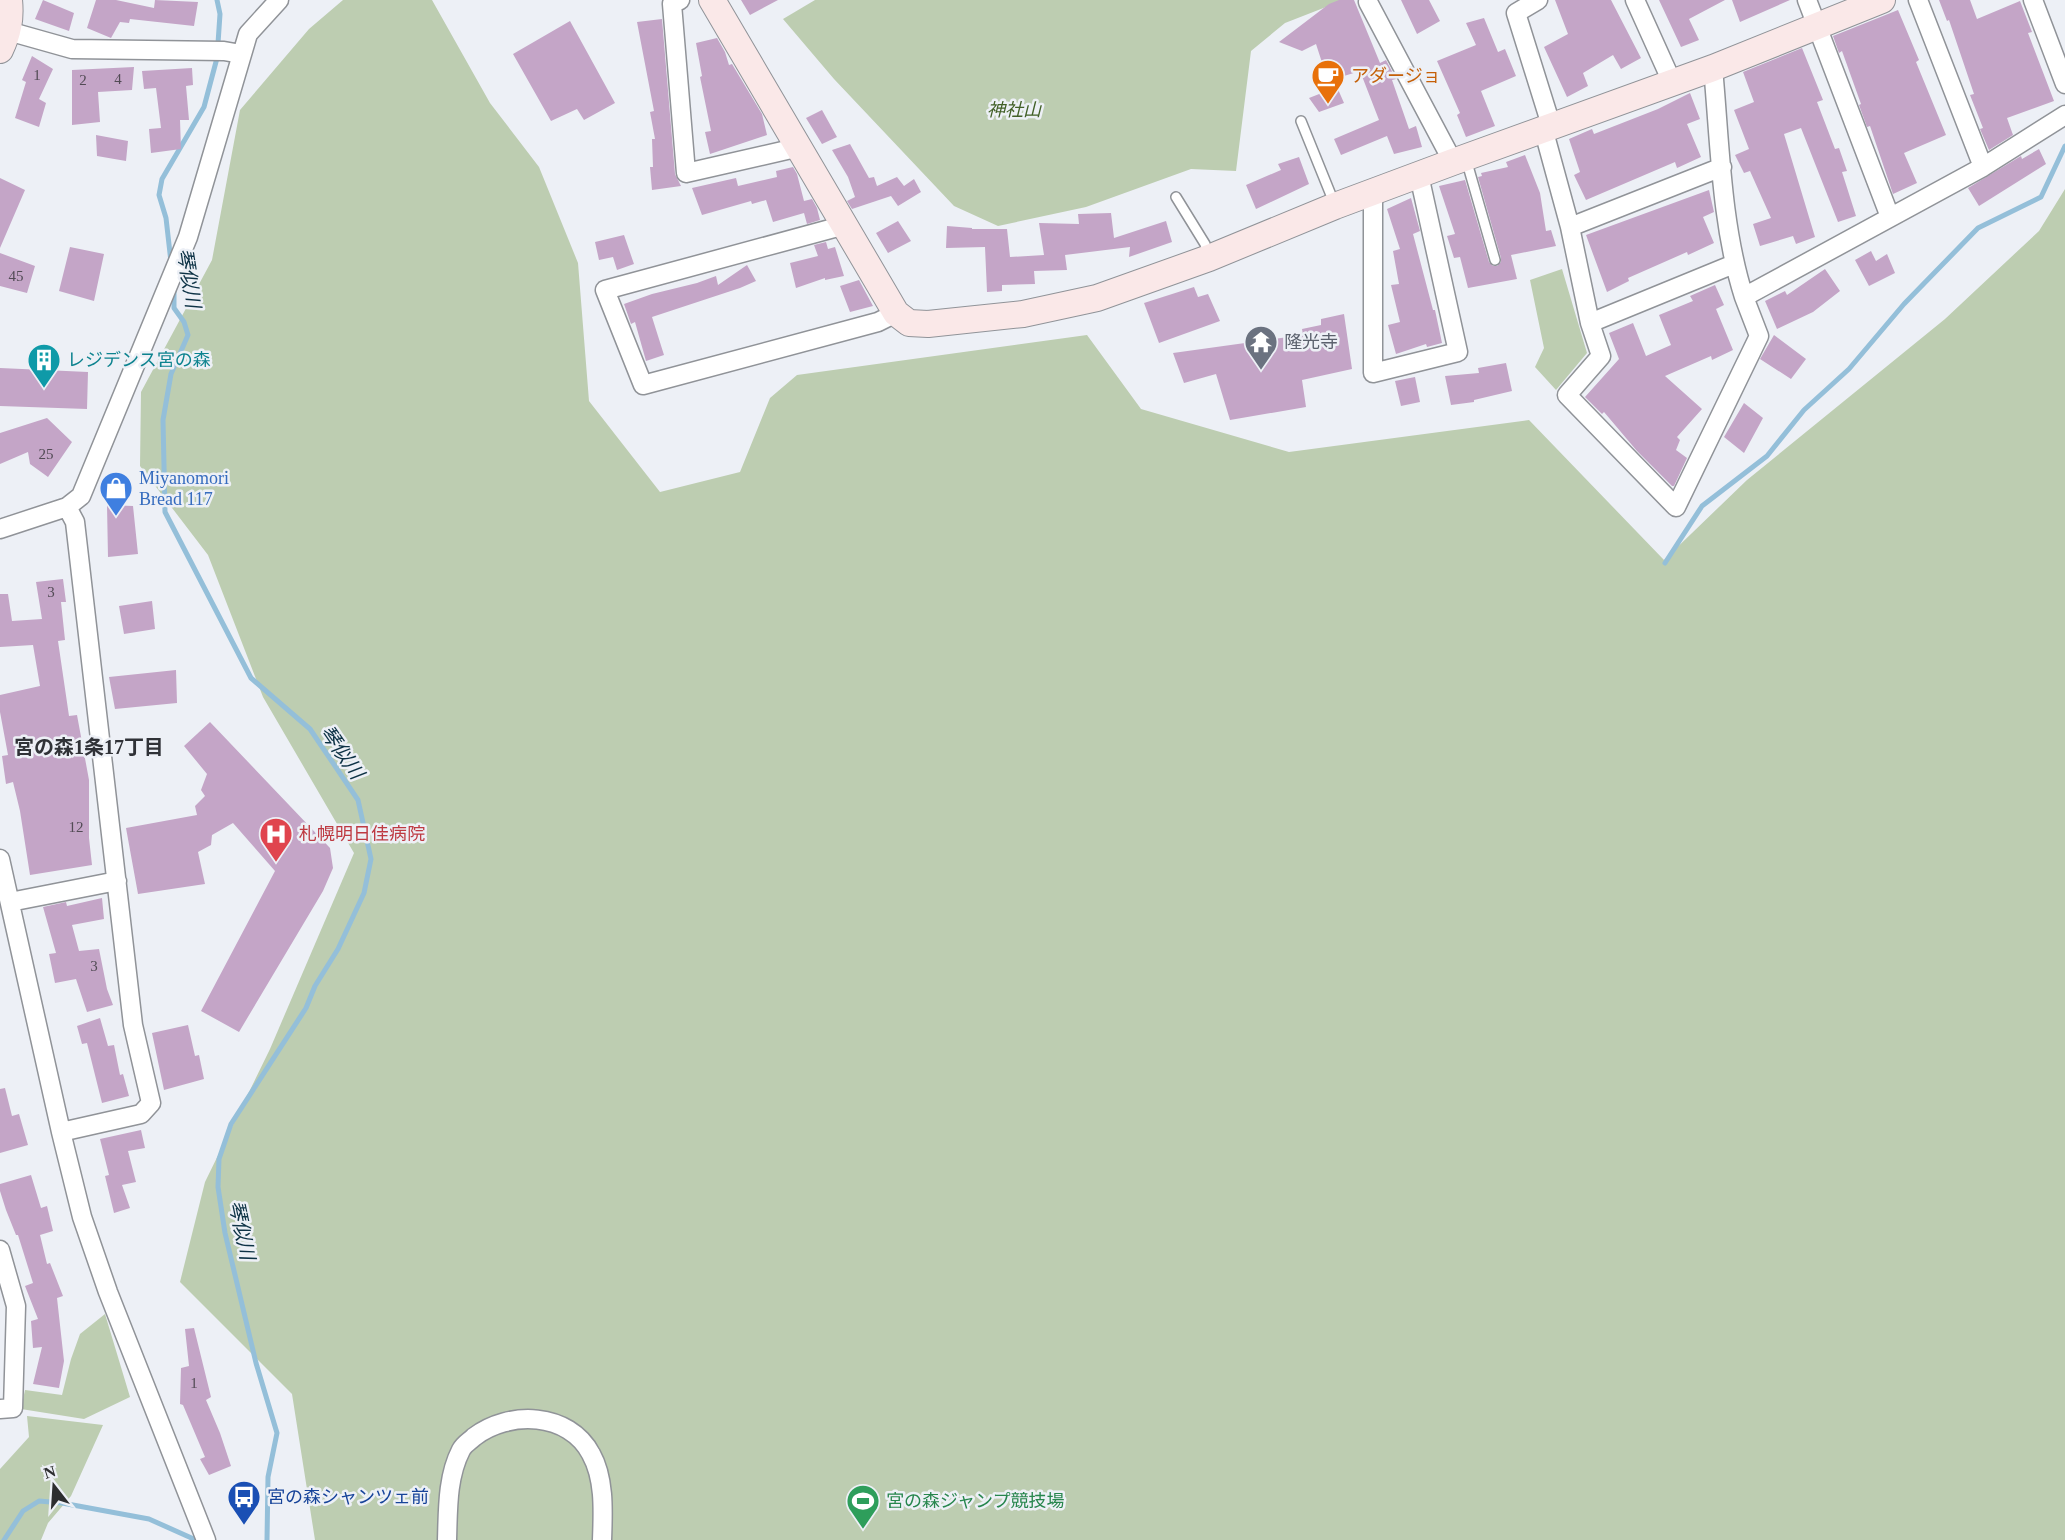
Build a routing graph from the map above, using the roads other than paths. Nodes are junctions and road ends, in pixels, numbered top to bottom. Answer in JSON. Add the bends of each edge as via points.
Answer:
{"nodes":[{"id":1,"x":9,"y":0,"type":"edge"},
{"id":2,"x":279,"y":0,"type":"edge"},
{"id":3,"x":680,"y":0,"type":"edge"},
{"id":4,"x":712,"y":0,"type":"edge"},
{"id":5,"x":1538,"y":0,"type":"edge"},
{"id":6,"x":1635,"y":0,"type":"edge"},
{"id":7,"x":1807,"y":0,"type":"edge"},
{"id":8,"x":1882,"y":0,"type":"edge"},
{"id":9,"x":1918,"y":0,"type":"edge"},
{"id":10,"x":2033,"y":0,"type":"edge"},
{"id":11,"x":1368,"y":2,"type":"dead end"},
{"id":12,"x":1818,"y":26,"type":"junction"},
{"id":13,"x":4,"y":41,"type":"edge"},
{"id":14,"x":241,"y":54,"type":"junction"},
{"id":15,"x":1713,"y":68,"type":"junction"},
{"id":16,"x":1672,"y":82,"type":"junction"},
{"id":17,"x":2065,"y":84,"type":"edge"},
{"id":18,"x":2065,"y":115,"type":"edge"},
{"id":19,"x":1301,"y":121,"type":"dead end"},
{"id":20,"x":1547,"y":126,"type":"junction"},
{"id":21,"x":800,"y":147,"type":"junction"},
{"id":22,"x":1459,"y":159,"type":"junction"},
{"id":23,"x":1722,"y":167,"type":"junction"},
{"id":24,"x":1983,"y":167,"type":"junction"},
{"id":25,"x":1419,"y":175,"type":"junction"},
{"id":26,"x":1373,"y":192,"type":"junction"},
{"id":27,"x":1176,"y":197,"type":"dead end"},
{"id":28,"x":1335,"y":206,"type":"junction"},
{"id":29,"x":1890,"y":217,"type":"junction"},
{"id":30,"x":845,"y":225,"type":"junction"},
{"id":31,"x":1570,"y":227,"type":"junction"},
{"id":32,"x":1209,"y":258,"type":"junction"},
{"id":33,"x":1495,"y":260,"type":"dead end"},
{"id":34,"x":1734,"y":264,"type":"junction"},
{"id":35,"x":1744,"y":297,"type":"junction"},
{"id":36,"x":896,"y":313,"type":"junction"},
{"id":37,"x":1590,"y":323,"type":"junction"},
{"id":38,"x":67,"y":507,"type":"junction"},
{"id":39,"x":0,"y":529,"type":"edge"},
{"id":40,"x":0,"y":858,"type":"edge"},
{"id":41,"x":117,"y":881,"type":"junction"},
{"id":42,"x":10,"y":902,"type":"junction"},
{"id":43,"x":61,"y":1132,"type":"junction"},
{"id":44,"x":0,"y":1251,"type":"edge"},
{"id":45,"x":0,"y":1409,"type":"edge"},
{"id":46,"x":206,"y":1540,"type":"edge"},
{"id":47,"x":447,"y":1540,"type":"edge"},
{"id":48,"x":602,"y":1540,"type":"edge"}],
"edges":[{"from":1,"to":13,"type":"street"},
{"from":2,"to":14,"type":"street","via":[[248,34]]},
{"from":3,"to":21,"type":"street","via":[[672,4],[686,173]]},
{"from":4,"to":21,"type":"street"},
{"from":5,"to":20,"type":"street","via":[[1516,13]]},
{"from":6,"to":16,"type":"street"},
{"from":7,"to":12,"type":"street"},
{"from":8,"to":12,"type":"street"},
{"from":9,"to":24,"type":"street"},
{"from":10,"to":17,"type":"street"},
{"from":11,"to":22,"type":"street"},
{"from":12,"to":15,"type":"street"},
{"from":12,"to":29,"type":"street"},
{"from":13,"to":14,"type":"street","via":[[72,49]]},
{"from":14,"to":38,"type":"street","via":[[188,237],[81,496]]},
{"from":15,"to":16,"type":"street"},
{"from":15,"to":23,"type":"street"},
{"from":16,"to":20,"type":"street"},
{"from":18,"to":24,"type":"street"},
{"from":19,"to":28,"type":"lane"},
{"from":20,"to":22,"type":"street"},
{"from":20,"to":31,"type":"street"},
{"from":21,"to":30,"type":"street"},
{"from":22,"to":25,"type":"street"},
{"from":22,"to":33,"type":"lane"},
{"from":23,"to":31,"type":"street"},
{"from":23,"to":34,"type":"street"},
{"from":24,"to":29,"type":"street"},
{"from":25,"to":26,"type":"street"},
{"from":25,"to":26,"type":"street","via":[[1458,352],[1373,373]]},
{"from":26,"to":28,"type":"street"},
{"from":27,"to":32,"type":"lane","via":[[1205,244]]},
{"from":28,"to":32,"type":"street"},
{"from":29,"to":35,"type":"street"},
{"from":30,"to":36,"type":"street"},
{"from":30,"to":36,"type":"street","via":[[605,290],[643,385],[878,322]]},
{"from":31,"to":37,"type":"street"},
{"from":32,"to":36,"type":"street","via":[[1097,298],[1023,314],[928,324],[909,323]]},
{"from":34,"to":35,"type":"street"},
{"from":34,"to":37,"type":"street"},
{"from":35,"to":37,"type":"street","via":[[1759,336],[1676,507],[1566,395],[1601,356]]},
{"from":38,"to":39,"type":"street"},
{"from":38,"to":41,"type":"street","via":[[75,522]]},
{"from":40,"to":42,"type":"street"},
{"from":41,"to":42,"type":"street"},
{"from":41,"to":43,"type":"street","via":[[133,1025],[151,1103],[141,1114]]},
{"from":42,"to":43,"type":"street"},
{"from":43,"to":46,"type":"street","via":[[82,1217],[108,1292]]},
{"from":44,"to":45,"type":"street","via":[[16,1306],[13,1408]]},
{"from":47,"to":48,"type":"street","via":[[453,1470],[462,1447],[482,1431],[505,1421],[530,1419],[551,1421],[574,1434],[591,1452],[599,1472]]}]}
